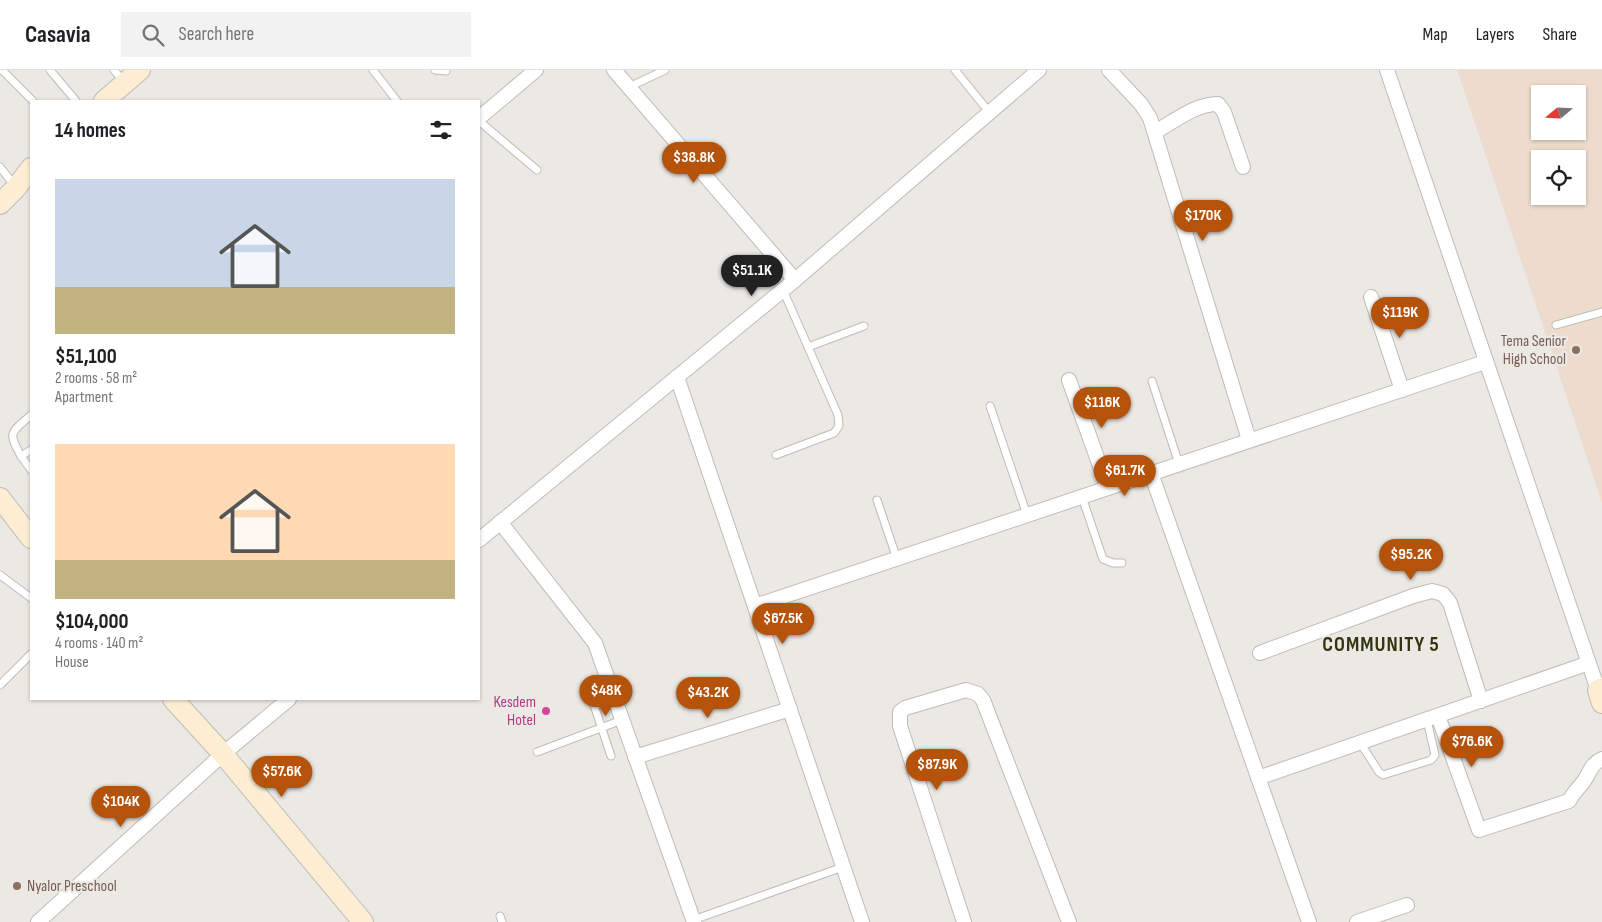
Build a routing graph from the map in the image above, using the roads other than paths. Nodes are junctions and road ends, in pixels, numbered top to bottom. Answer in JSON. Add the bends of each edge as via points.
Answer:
{"nodes":[{"id":1,"x":2,"y":70,"type":"edge"},
{"id":2,"x":50,"y":70,"type":"edge"},
{"id":3,"x":373,"y":70,"type":"edge"},
{"id":4,"x":435,"y":70,"type":"edge"},
{"id":5,"x":536,"y":70,"type":"edge"},
{"id":6,"x":614,"y":70,"type":"edge"},
{"id":7,"x":665,"y":70,"type":"edge"},
{"id":8,"x":955,"y":70,"type":"edge"},
{"id":9,"x":1039,"y":70,"type":"edge"},
{"id":10,"x":1109,"y":70,"type":"edge"},
{"id":11,"x":1387,"y":70,"type":"edge"},
{"id":12,"x":446,"y":71,"type":"edge"},
{"id":13,"x":628,"y":87,"type":"junction"},
{"id":14,"x":32,"y":100,"type":"edge"},
{"id":15,"x":75,"y":100,"type":"edge"},
{"id":16,"x":396,"y":100,"type":"edge"},
{"id":17,"x":990,"y":113,"type":"junction"},
{"id":18,"x":480,"y":118,"type":"edge"},
{"id":19,"x":480,"y":120,"type":"edge"},
{"id":20,"x":1155,"y":132,"type":"junction"},
{"id":21,"x":30,"y":167,"type":"edge"},
{"id":22,"x":1243,"y":167,"type":"dead end"},
{"id":23,"x":537,"y":170,"type":"dead end"},
{"id":24,"x":7,"y":180,"type":"edge"},
{"id":25,"x":0,"y":204,"type":"edge"},
{"id":26,"x":795,"y":280,"type":"junction"},
{"id":27,"x":783,"y":290,"type":"junction"},
{"id":28,"x":1371,"y":297,"type":"dead end"},
{"id":29,"x":1602,"y":312,"type":"edge"},
{"id":30,"x":1556,"y":325,"type":"dead end"},
{"id":31,"x":864,"y":326,"type":"dead end"},
{"id":32,"x":808,"y":347,"type":"junction"},
{"id":33,"x":1485,"y":362,"type":"junction"},
{"id":34,"x":677,"y":377,"type":"junction"},
{"id":35,"x":1069,"y":380,"type":"dead end"},
{"id":36,"x":1152,"y":381,"type":"dead end"},
{"id":37,"x":1402,"y":390,"type":"junction"},
{"id":38,"x":990,"y":406,"type":"dead end"},
{"id":39,"x":30,"y":416,"type":"edge"},
{"id":40,"x":1249,"y":440,"type":"junction"},
{"id":41,"x":30,"y":451,"type":"edge"},
{"id":42,"x":776,"y":455,"type":"dead end"},
{"id":43,"x":21,"y":456,"type":"junction"},
{"id":44,"x":1179,"y":464,"type":"junction"},
{"id":45,"x":30,"y":469,"type":"edge"},
{"id":46,"x":1151,"y":474,"type":"junction"},
{"id":47,"x":1108,"y":488,"type":"junction"},
{"id":48,"x":1082,"y":497,"type":"junction"},
{"id":49,"x":0,"y":498,"type":"edge"},
{"id":50,"x":877,"y":500,"type":"dead end"},
{"id":51,"x":0,"y":507,"type":"edge"},
{"id":52,"x":1027,"y":515,"type":"junction"},
{"id":53,"x":17,"y":522,"type":"junction"},
{"id":54,"x":500,"y":522,"type":"junction"},
{"id":55,"x":30,"y":537,"type":"edge"},
{"id":56,"x":480,"y":539,"type":"edge"},
{"id":57,"x":897,"y":559,"type":"junction"},
{"id":58,"x":1122,"y":563,"type":"dead end"},
{"id":59,"x":0,"y":574,"type":"edge"},
{"id":60,"x":30,"y":597,"type":"edge"},
{"id":61,"x":755,"y":606,"type":"junction"},
{"id":62,"x":1260,"y":653,"type":"dead end"},
{"id":63,"x":30,"y":655,"type":"edge"},
{"id":64,"x":1589,"y":663,"type":"junction"},
{"id":65,"x":0,"y":684,"type":"edge"},
{"id":66,"x":586,"y":684,"type":"dead end"},
{"id":67,"x":1601,"y":694,"type":"edge"},
{"id":68,"x":174,"y":700,"type":"edge"},
{"id":69,"x":288,"y":700,"type":"edge"},
{"id":70,"x":1481,"y":701,"type":"junction"},
{"id":71,"x":790,"y":709,"type":"junction"},
{"id":72,"x":1432,"y":718,"type":"junction"},
{"id":73,"x":622,"y":720,"type":"junction"},
{"id":74,"x":602,"y":728,"type":"junction"},
{"id":75,"x":1361,"y":744,"type":"junction"},
{"id":76,"x":537,"y":752,"type":"dead end"},
{"id":77,"x":223,"y":754,"type":"junction"},
{"id":78,"x":612,"y":756,"type":"dead end"},
{"id":79,"x":635,"y":757,"type":"junction"},
{"id":80,"x":1602,"y":759,"type":"edge"},
{"id":81,"x":1258,"y":778,"type":"junction"},
{"id":82,"x":843,"y":867,"type":"junction"},
{"id":83,"x":1407,"y":905,"type":"dead end"},
{"id":84,"x":694,"y":921,"type":"edge"},
{"id":85,"x":38,"y":922,"type":"edge"},
{"id":86,"x":363,"y":922,"type":"edge"},
{"id":87,"x":862,"y":922,"type":"edge"},
{"id":88,"x":964,"y":922,"type":"edge"},
{"id":89,"x":1068,"y":922,"type":"edge"},
{"id":90,"x":1308,"y":922,"type":"edge"},
{"id":91,"x":1357,"y":922,"type":"edge"}],
"edges":[{"from":1,"to":14,"type":"lane"},
{"from":2,"to":15,"type":"lane"},
{"from":3,"to":16,"type":"lane"},
{"from":4,"to":12,"type":"lane"},
{"from":5,"to":18,"type":"street"},
{"from":6,"to":13,"type":"street"},
{"from":7,"to":13,"type":"lane"},
{"from":8,"to":17,"type":"lane"},
{"from":9,"to":17,"type":"street"},
{"from":10,"to":20,"type":"street","via":[[1142,104]]},
{"from":11,"to":33,"type":"street"},
{"from":13,"to":26,"type":"street"},
{"from":17,"to":26,"type":"street"},
{"from":19,"to":23,"type":"lane"},
{"from":20,"to":22,"type":"street","via":[[1198,107],[1218,104],[1224,112]]},
{"from":20,"to":40,"type":"street"},
{"from":21,"to":24,"type":"street"},
{"from":24,"to":25,"type":"street"},
{"from":26,"to":27,"type":"street"},
{"from":27,"to":32,"type":"lane"},
{"from":27,"to":34,"type":"street"},
{"from":28,"to":37,"type":"street"},
{"from":29,"to":30,"type":"lane"},
{"from":31,"to":32,"type":"lane"},
{"from":32,"to":42,"type":"lane","via":[[838,415],[839,426],[834,433]]},
{"from":33,"to":37,"type":"street"},
{"from":33,"to":64,"type":"street"},
{"from":34,"to":54,"type":"street"},
{"from":34,"to":61,"type":"street"},
{"from":35,"to":47,"type":"street"},
{"from":36,"to":44,"type":"lane"},
{"from":37,"to":40,"type":"street"},
{"from":38,"to":52,"type":"lane"},
{"from":39,"to":43,"type":"lane","via":[[13,431],[12,439]]},
{"from":40,"to":44,"type":"street"},
{"from":41,"to":43,"type":"lane"},
{"from":43,"to":45,"type":"lane"},
{"from":44,"to":46,"type":"street"},
{"from":46,"to":47,"type":"street"},
{"from":46,"to":81,"type":"street"},
{"from":47,"to":48,"type":"street"},
{"from":48,"to":52,"type":"street"},
{"from":48,"to":58,"type":"lane","via":[[1103,559]]},
{"from":49,"to":53,"type":"street"},
{"from":50,"to":57,"type":"lane"},
{"from":51,"to":53,"type":"street"},
{"from":52,"to":57,"type":"street"},
{"from":53,"to":55,"type":"street"},
{"from":54,"to":56,"type":"street"},
{"from":54,"to":73,"type":"street","via":[[595,643]]},
{"from":57,"to":61,"type":"street"},
{"from":59,"to":60,"type":"lane"},
{"from":61,"to":71,"type":"street"},
{"from":62,"to":70,"type":"street","via":[[1432,591],[1443,594],[1450,603]]},
{"from":63,"to":65,"type":"lane"},
{"from":64,"to":67,"type":"street"},
{"from":64,"to":70,"type":"street"},
{"from":66,"to":74,"type":"lane"},
{"from":68,"to":77,"type":"street"},
{"from":69,"to":77,"type":"street"},
{"from":70,"to":72,"type":"street"},
{"from":71,"to":79,"type":"street"},
{"from":71,"to":82,"type":"street"},
{"from":72,"to":75,"type":"street"},
{"from":72,"to":75,"type":"lane","via":[[1435,756],[1431,760],[1383,775]]},
{"from":72,"to":80,"type":"street","via":[[1479,830],[1569,801],[1590,769]]},
{"from":73,"to":74,"type":"lane"},
{"from":73,"to":79,"type":"street"},
{"from":74,"to":76,"type":"lane"},
{"from":74,"to":78,"type":"lane"},
{"from":75,"to":81,"type":"street"},
{"from":77,"to":85,"type":"street"},
{"from":77,"to":86,"type":"street"},
{"from":79,"to":84,"type":"street"},
{"from":81,"to":90,"type":"street"},
{"from":82,"to":84,"type":"lane"},
{"from":82,"to":87,"type":"street"},
{"from":83,"to":91,"type":"street"},
{"from":88,"to":89,"type":"street","via":[[900,726],[900,712],[966,690],[978,694],[983,700]]}]}
